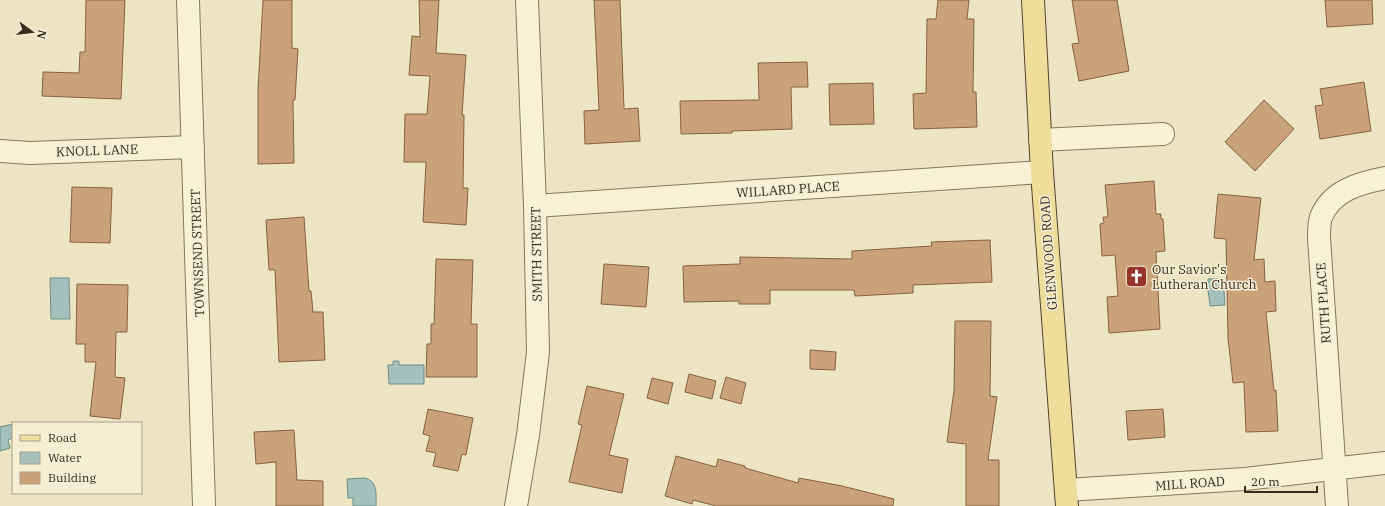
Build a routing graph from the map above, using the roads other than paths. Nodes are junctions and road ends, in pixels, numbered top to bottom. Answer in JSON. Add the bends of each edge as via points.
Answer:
{"nodes":[{"id":1,"x":188,"y":0,"type":"edge"},
{"id":2,"x":527,"y":0,"type":"edge"},
{"id":3,"x":1033,"y":0,"type":"edge"},
{"id":4,"x":1163,"y":134,"type":"dead end"},
{"id":5,"x":1040,"y":140,"type":"junction"},
{"id":6,"x":193,"y":147,"type":"junction"},
{"id":7,"x":0,"y":151,"type":"edge"},
{"id":8,"x":1042,"y":172,"type":"junction"},
{"id":9,"x":1385,"y":178,"type":"edge"},
{"id":10,"x":535,"y":206,"type":"junction"},
{"id":11,"x":1385,"y":463,"type":"edge"},
{"id":12,"x":1336,"y":468,"type":"junction"},
{"id":13,"x":1067,"y":498,"type":"edge"},
{"id":14,"x":204,"y":506,"type":"edge"},
{"id":15,"x":516,"y":506,"type":"edge"},
{"id":16,"x":1337,"y":506,"type":"edge"}],
"edges":[{"from":1,"to":6,"type":"street","name":"TOWNSEND STREET"},
{"from":2,"to":10,"type":"street","name":"SMITH STREET"},
{"from":3,"to":5,"type":"main road","name":"GLENWOOD ROAD"},
{"from":4,"to":5,"type":"street"},
{"from":5,"to":8,"type":"main road","name":"GLENWOOD ROAD"},
{"from":6,"to":7,"type":"street","name":"KNOLL LANE","via":[[30,153]]},
{"from":6,"to":14,"type":"street","name":"TOWNSEND STREET"},
{"from":8,"to":10,"type":"street","name":"WILLARD PLACE"},
{"from":8,"to":13,"type":"main road","name":"GLENWOOD ROAD"},
{"from":9,"to":12,"type":"street","name":"RUTH PLACE","via":[[1362,182],[1340,193],[1329,203],[1321,217],[1319,238]]},
{"from":10,"to":15,"type":"street","name":"SMITH STREET","via":[[538,352]]},
{"from":11,"to":12,"type":"street","name":"MILL ROAD"},
{"from":12,"to":13,"type":"street","name":"MILL ROAD"},
{"from":12,"to":16,"type":"street","name":"RUTH PLACE"}]}
